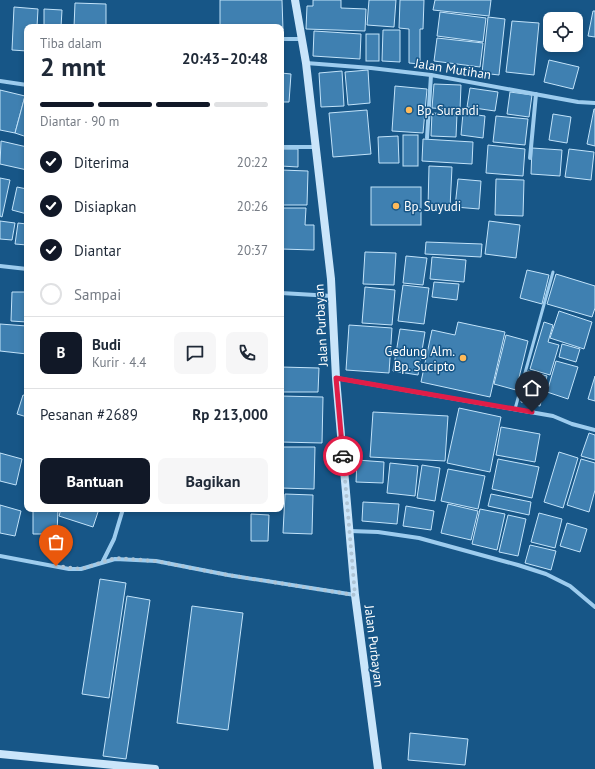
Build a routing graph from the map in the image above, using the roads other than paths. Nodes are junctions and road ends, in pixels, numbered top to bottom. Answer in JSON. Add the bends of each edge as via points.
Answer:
{"nodes":[{"id":1,"x":295,"y":0,"type":"edge"},
{"id":2,"x":284,"y":39,"type":"edge"},
{"id":3,"x":302,"y":39,"type":"junction"},
{"id":4,"x":306,"y":63,"type":"junction"},
{"id":5,"x":431,"y":75,"type":"junction"},
{"id":6,"x":0,"y":81,"type":"edge"},
{"id":7,"x":24,"y":85,"type":"edge"},
{"id":8,"x":536,"y":94,"type":"junction"},
{"id":9,"x":595,"y":103,"type":"edge"},
{"id":10,"x":427,"y":138,"type":"dead end"},
{"id":11,"x":284,"y":147,"type":"edge"},
{"id":12,"x":315,"y":147,"type":"junction"},
{"id":13,"x":530,"y":158,"type":"dead end"},
{"id":14,"x":0,"y":266,"type":"edge"},
{"id":15,"x":24,"y":269,"type":"edge"},
{"id":16,"x":554,"y":272,"type":"dead end"},
{"id":17,"x":284,"y":293,"type":"edge"},
{"id":18,"x":332,"y":296,"type":"junction"},
{"id":19,"x":336,"y":378,"type":"junction"},
{"id":20,"x":515,"y":409,"type":"junction"},
{"id":21,"x":595,"y":430,"type":"edge"},
{"id":22,"x":122,"y":512,"type":"edge"},
{"id":23,"x":350,"y":531,"type":"junction"},
{"id":24,"x":0,"y":556,"type":"edge"},
{"id":25,"x":103,"y":561,"type":"junction"},
{"id":26,"x":355,"y":595,"type":"junction"},
{"id":27,"x":595,"y":606,"type":"edge"},
{"id":28,"x":0,"y":754,"type":"edge"},
{"id":29,"x":155,"y":769,"type":"edge"},
{"id":30,"x":378,"y":769,"type":"edge"}],
"edges":[{"from":1,"to":3,"type":"street","name":"Jalan Purbayan"},
{"from":2,"to":3,"type":"street"},
{"from":3,"to":4,"type":"street","name":"Jalan Purbayan"},
{"from":4,"to":5,"type":"street","name":"Jalan Mutihan"},
{"from":4,"to":12,"type":"street","name":"Jalan Purbayan"},
{"from":5,"to":8,"type":"street","name":"Jalan Mutihan"},
{"from":5,"to":10,"type":"street"},
{"from":6,"to":7,"type":"street"},
{"from":8,"to":9,"type":"street","name":"Jalan Mutihan"},
{"from":8,"to":13,"type":"street"},
{"from":11,"to":12,"type":"street"},
{"from":12,"to":18,"type":"street","name":"Jalan Purbayan"},
{"from":14,"to":15,"type":"street"},
{"from":16,"to":20,"type":"lane"},
{"from":17,"to":18,"type":"street"},
{"from":18,"to":19,"type":"street","name":"Jalan Purbayan"},
{"from":19,"to":20,"type":"street"},
{"from":19,"to":23,"type":"street","name":"Jalan Purbayan"},
{"from":20,"to":21,"type":"street","via":[[553,416]]},
{"from":22,"to":25,"type":"street"},
{"from":23,"to":26,"type":"street","name":"Jalan Purbayan"},
{"from":23,"to":27,"type":"street","via":[[419,538],[525,567],[570,586]]},
{"from":24,"to":25,"type":"street","via":[[69,569],[81,569]]},
{"from":25,"to":26,"type":"street","via":[[115,558],[156,561]]},
{"from":26,"to":30,"type":"street","name":"Jalan Purbayan"},
{"from":28,"to":29,"type":"street"}]}
